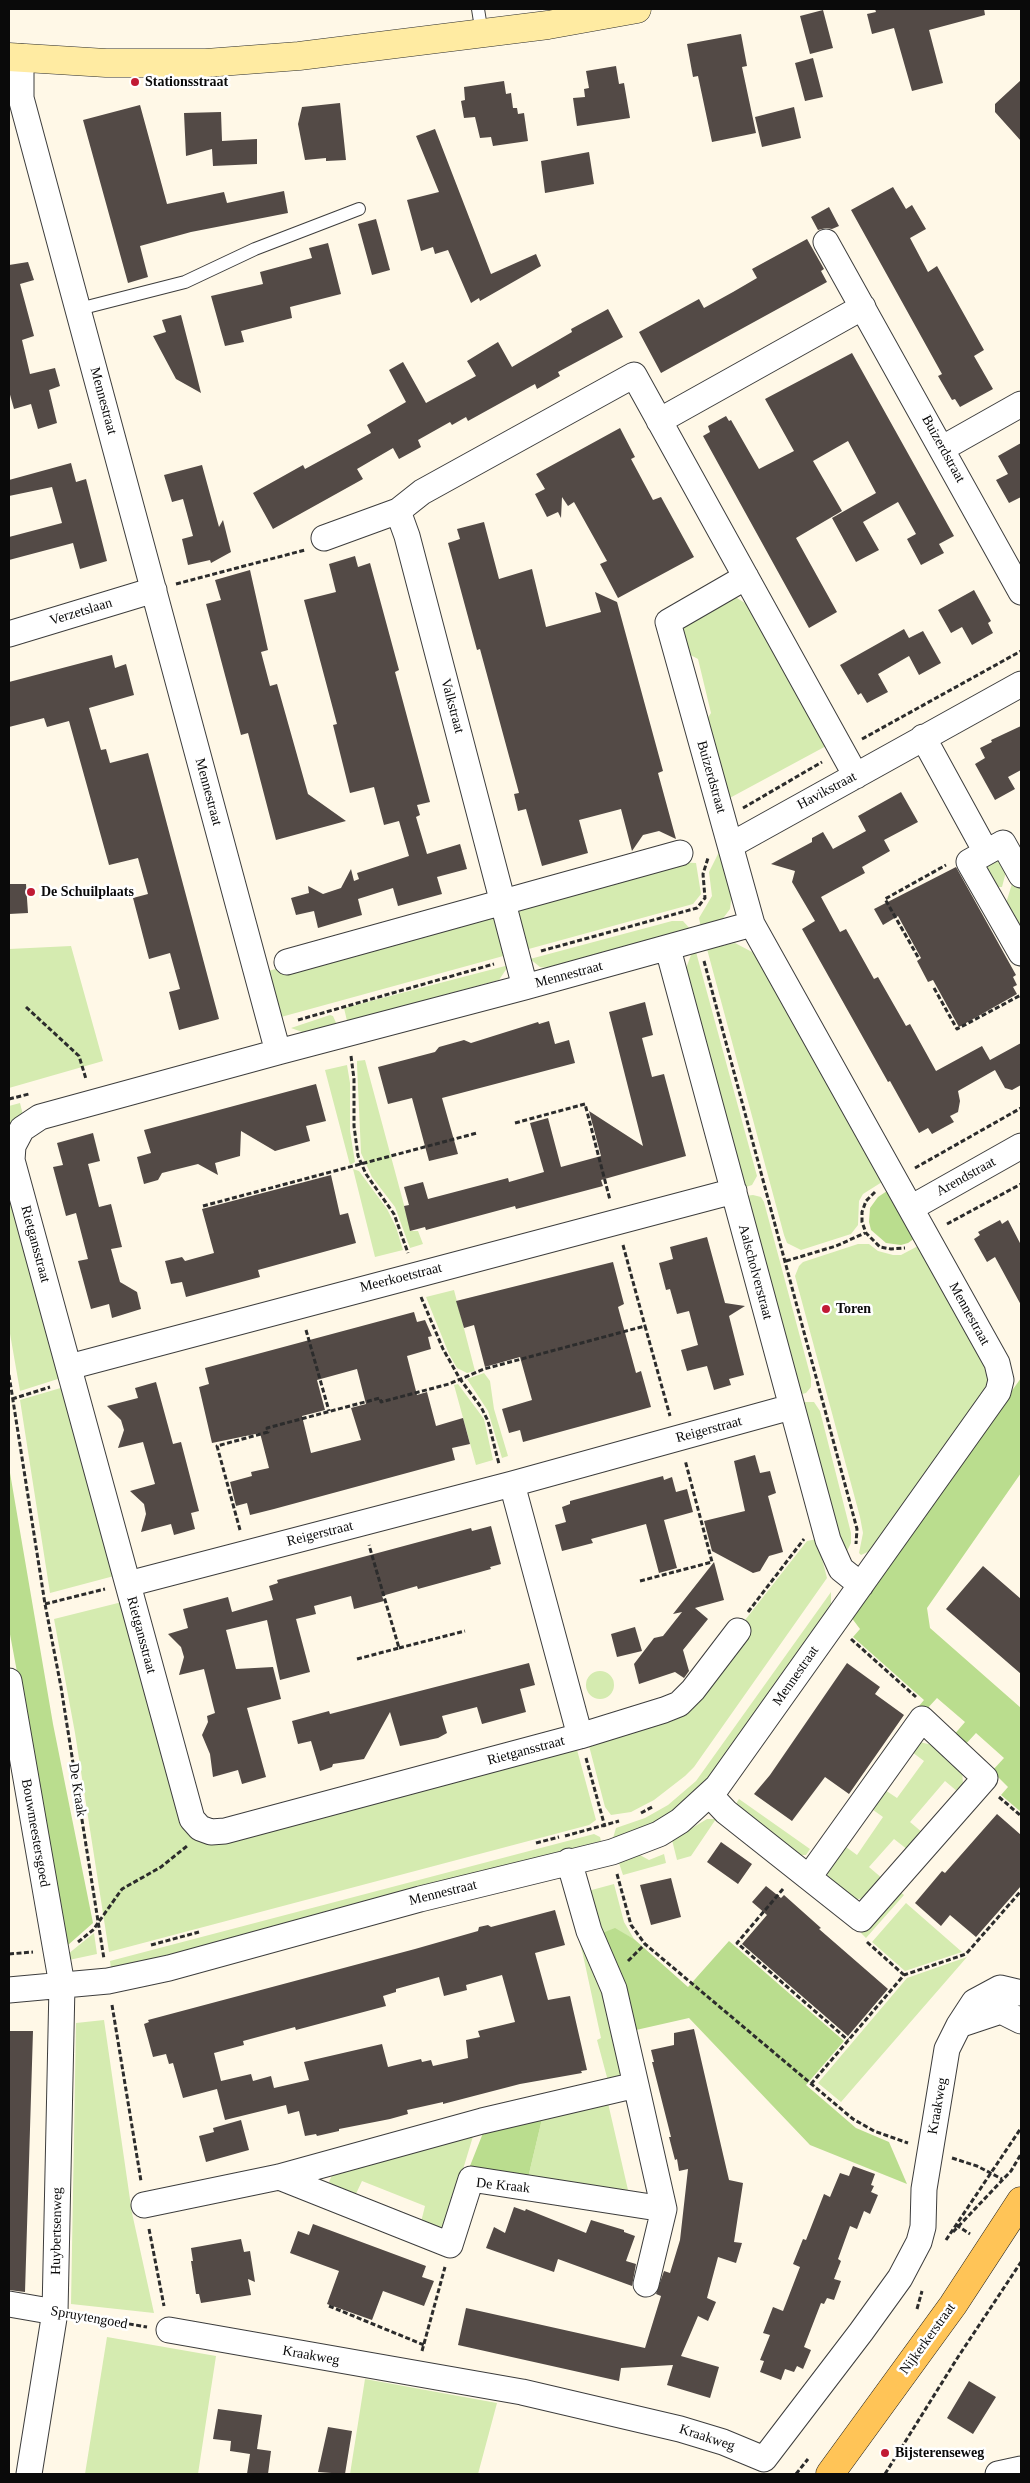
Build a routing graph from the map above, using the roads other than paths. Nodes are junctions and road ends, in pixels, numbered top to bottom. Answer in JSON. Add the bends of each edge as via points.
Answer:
{"nodes":[{"id":1,"x":637,"y":9,"type":"edge"},
{"id":2,"x":593,"y":12,"type":"edge"},
{"id":3,"x":480,"y":21,"type":"edge"},
{"id":4,"x":15,"y":57,"type":"edge"},
{"id":5,"x":359,"y":209,"type":"dead end"},
{"id":6,"x":826,"y":242,"type":"dead end"},
{"id":7,"x":863,"y":307,"type":"junction"},
{"id":8,"x":79,"y":309,"type":"junction"},
{"id":9,"x":1021,"y":404,"type":"edge"},
{"id":10,"x":659,"y":421,"type":"junction"},
{"id":11,"x":943,"y":448,"type":"junction"},
{"id":12,"x":398,"y":511,"type":"junction"},
{"id":13,"x":324,"y":538,"type":"road end"},
{"id":14,"x":746,"y":577,"type":"junction"},
{"id":15,"x":154,"y":590,"type":"junction"},
{"id":16,"x":1021,"y":592,"type":"edge"},
{"id":17,"x":9,"y":634,"type":"edge"},
{"id":18,"x":1021,"y":684,"type":"edge"},
{"id":19,"x":924,"y":737,"type":"junction"},
{"id":20,"x":856,"y":776,"type":"junction"},
{"id":21,"x":729,"y":838,"type":"junction"},
{"id":22,"x":984,"y":849,"type":"junction"},
{"id":23,"x":680,"y":853,"type":"dead end"},
{"id":24,"x":1021,"y":875,"type":"edge"},
{"id":25,"x":503,"y":901,"type":"junction"},
{"id":26,"x":752,"y":924,"type":"junction"},
{"id":27,"x":668,"y":948,"type":"junction"},
{"id":28,"x":1021,"y":954,"type":"edge"},
{"id":29,"x":288,"y":962,"type":"dead end"},
{"id":30,"x":525,"y":987,"type":"junction"},
{"id":31,"x":278,"y":1052,"type":"junction"},
{"id":32,"x":1021,"y":1146,"type":"edge"},
{"id":33,"x":734,"y":1190,"type":"junction"},
{"id":34,"x":911,"y":1208,"type":"junction"},
{"id":35,"x":71,"y":1373,"type":"junction"},
{"id":36,"x":791,"y":1408,"type":"junction"},
{"id":37,"x":508,"y":1484,"type":"junction"},
{"id":38,"x":128,"y":1584,"type":"junction"},
{"id":39,"x":861,"y":1585,"type":"junction"},
{"id":40,"x":738,"y":1631,"type":"road end"},
{"id":41,"x":9,"y":1682,"type":"edge"},
{"id":42,"x":580,"y":1736,"type":"junction"},
{"id":43,"x":710,"y":1795,"type":"junction"},
{"id":44,"x":569,"y":1861,"type":"junction"},
{"id":45,"x":809,"y":1877,"type":"junction"},
{"id":46,"x":59,"y":1970,"type":"junction"},
{"id":47,"x":9,"y":1990,"type":"edge"},
{"id":48,"x":1021,"y":1993,"type":"edge"},
{"id":49,"x":1021,"y":2021,"type":"edge"},
{"id":50,"x":959,"y":2025,"type":"junction"},
{"id":51,"x":636,"y":2085,"type":"junction"},
{"id":52,"x":280,"y":2177,"type":"junction"},
{"id":53,"x":1021,"y":2201,"type":"edge"},
{"id":54,"x":144,"y":2205,"type":"road end"},
{"id":55,"x":664,"y":2209,"type":"junction"},
{"id":56,"x":646,"y":2284,"type":"dead end"},
{"id":57,"x":9,"y":2304,"type":"edge"},
{"id":58,"x":55,"y":2312,"type":"junction"},
{"id":59,"x":168,"y":2330,"type":"road end"},
{"id":60,"x":1021,"y":2469,"type":"edge"},
{"id":61,"x":29,"y":2474,"type":"edge"},
{"id":62,"x":830,"y":2474,"type":"edge"},
{"id":63,"x":998,"y":2474,"type":"edge"}],
"edges":[{"from":1,"to":2,"type":"street"},
{"from":2,"to":3,"type":"street"},
{"from":3,"to":4,"type":"street","via":[[299,56],[206,63],[106,63]]},
{"from":4,"to":8,"type":"street","name":"Mennestraat","via":[[21,98]]},
{"from":5,"to":8,"type":"lane","via":[[255,249],[185,282]]},
{"from":6,"to":7,"type":"street","name":"Buizerdstraat"},
{"from":7,"to":10,"type":"street"},
{"from":7,"to":11,"type":"street","name":"Buizerdstraat"},
{"from":8,"to":15,"type":"street","name":"Mennestraat"},
{"from":9,"to":11,"type":"street"},
{"from":10,"to":12,"type":"street","via":[[634,375],[422,492]]},
{"from":10,"to":14,"type":"street"},
{"from":11,"to":16,"type":"street","name":"Buizerdstraat"},
{"from":12,"to":13,"type":"street"},
{"from":12,"to":25,"type":"street","name":"Valkstraat"},
{"from":14,"to":20,"type":"street"},
{"from":14,"to":21,"type":"street","name":"Buizerdstraat","via":[[668,622]]},
{"from":15,"to":17,"type":"street","name":"Verzetslaan"},
{"from":15,"to":31,"type":"street","name":"Mennestraat"},
{"from":18,"to":19,"type":"street","name":"Havikstraat"},
{"from":19,"to":20,"type":"street","name":"Havikstraat"},
{"from":19,"to":22,"type":"street"},
{"from":20,"to":21,"type":"street","name":"Havikstraat"},
{"from":21,"to":26,"type":"street","name":"Mennestraat"},
{"from":22,"to":24,"type":"street","via":[[1003,842]]},
{"from":22,"to":28,"type":"street","via":[[969,862]]},
{"from":23,"to":25,"type":"street"},
{"from":25,"to":29,"type":"street"},
{"from":25,"to":30,"type":"street","name":"Valkstraat"},
{"from":26,"to":27,"type":"street","name":"Mennestraat"},
{"from":26,"to":34,"type":"street","name":"Mennestraat"},
{"from":27,"to":30,"type":"street","name":"Mennestraat"},
{"from":27,"to":33,"type":"street","name":"Aalscholverstraat"},
{"from":30,"to":31,"type":"street","name":"Mennestraat"},
{"from":31,"to":35,"type":"street","name":"Rietgansstraat","via":[[40,1117],[22,1129],[13,1146],[12,1160]]},
{"from":32,"to":34,"type":"street","name":"Arendstraat"},
{"from":33,"to":35,"type":"street","name":"Meerkoetstraat","via":[[299,1304]]},
{"from":33,"to":36,"type":"street","name":"Aalscholverstraat"},
{"from":34,"to":39,"type":"street","name":"Mennestraat","via":[[997,1363],[1001,1380],[992,1401]]},
{"from":35,"to":38,"type":"street","name":"Rietgansstraat"},
{"from":36,"to":37,"type":"street","name":"Reigerstraat"},
{"from":36,"to":39,"type":"street","name":"Aalscholverstraat","via":[[828,1540],[841,1569]]},
{"from":37,"to":38,"type":"street","name":"Reigerstraat"},
{"from":37,"to":42,"type":"street"},
{"from":38,"to":42,"type":"street","name":"Rietgansstraat","via":[[186,1802],[192,1819],[200,1828],[225,1832]]},
{"from":39,"to":43,"type":"street","name":"Mennestraat"},
{"from":40,"to":42,"type":"street","name":"Rietgansstraat","via":[[694,1690],[678,1704]]},
{"from":41,"to":46,"type":"street","name":"Bouwmeestersgoed"},
{"from":43,"to":44,"type":"street","name":"Mennestraat","via":[[686,1817],[659,1834],[612,1852]]},
{"from":43,"to":45,"type":"street","via":[[726,1812]]},
{"from":44,"to":46,"type":"street","name":"Mennestraat","via":[[169,1968]]},
{"from":44,"to":51,"type":"street","via":[[589,1931],[614,1989]]},
{"from":45,"to":45,"type":"street","via":[[861,1919],[984,1778],[922,1719]]},
{"from":46,"to":47,"type":"street","name":"Mennestraat"},
{"from":46,"to":58,"type":"street","name":"Huybertsenweg"},
{"from":48,"to":50,"type":"street","name":"Kraakweg","via":[[1000,1988],[974,2002]]},
{"from":49,"to":50,"type":"street","via":[[1001,2011]]},
{"from":50,"to":59,"type":"street","name":"Kraakweg","via":[[947,2049],[924,2190],[923,2227],[911,2258],[861,2332],[764,2459],[680,2429],[522,2392]]},
{"from":51,"to":52,"type":"street","via":[[482,2121]]},
{"from":51,"to":55,"type":"street"},
{"from":52,"to":54,"type":"street"},
{"from":52,"to":55,"type":"street","name":"De Kraak","via":[[450,2245],[471,2180]]},
{"from":53,"to":62,"type":"main road","name":"Nijkerkerstraat","via":[[953,2305]]},
{"from":55,"to":56,"type":"street"},
{"from":57,"to":58,"type":"street","name":"Spruytengoed"},
{"from":58,"to":61,"type":"street","name":"Huybertsenweg"},
{"from":60,"to":63,"type":"street"}]}
